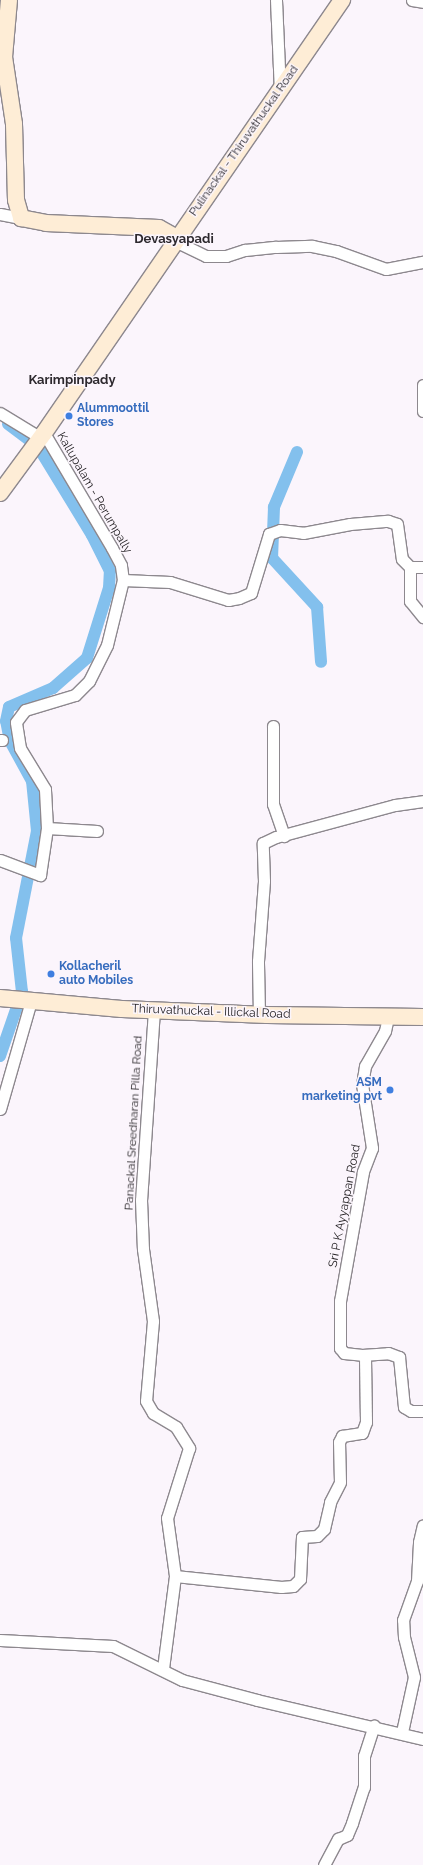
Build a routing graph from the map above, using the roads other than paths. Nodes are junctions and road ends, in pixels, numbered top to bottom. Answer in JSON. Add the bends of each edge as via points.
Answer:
{"nodes":[{"id":1,"x":9,"y":0,"type":"edge"},
{"id":2,"x":276,"y":0,"type":"edge"},
{"id":3,"x":342,"y":0,"type":"edge"},
{"id":4,"x":412,"y":0,"type":"edge"},
{"id":5,"x":423,"y":2,"type":"edge"},
{"id":6,"x":2,"y":46,"type":"edge"},
{"id":7,"x":280,"y":90,"type":"junction"},
{"id":8,"x":0,"y":214,"type":"edge"},
{"id":9,"x":21,"y":218,"type":"junction"},
{"id":10,"x":176,"y":239,"type":"junction"},
{"id":11,"x":423,"y":262,"type":"edge"},
{"id":12,"x":423,"y":385,"type":"edge"},
{"id":13,"x":423,"y":411,"type":"edge"},
{"id":14,"x":0,"y":413,"type":"edge"},
{"id":15,"x":38,"y":442,"type":"junction"},
{"id":16,"x":0,"y":493,"type":"edge"},
{"id":17,"x":410,"y":567,"type":"junction"},
{"id":18,"x":423,"y":567,"type":"edge"},
{"id":19,"x":123,"y":580,"type":"junction"},
{"id":20,"x":423,"y":617,"type":"edge"},
{"id":21,"x":273,"y":726,"type":"dead end"},
{"id":22,"x":423,"y":801,"type":"edge"},
{"id":23,"x":47,"y":828,"type":"junction"},
{"id":24,"x":97,"y":831,"type":"dead end"},
{"id":25,"x":284,"y":836,"type":"junction"},
{"id":26,"x":0,"y":860,"type":"edge"},
{"id":27,"x":5,"y":998,"type":"edge"},
{"id":28,"x":29,"y":1001,"type":"junction"},
{"id":29,"x":154,"y":1010,"type":"junction"},
{"id":30,"x":259,"y":1015,"type":"junction"},
{"id":31,"x":388,"y":1017,"type":"junction"},
{"id":32,"x":423,"y":1017,"type":"edge"},
{"id":33,"x":0,"y":1109,"type":"edge"},
{"id":34,"x":365,"y":1355,"type":"junction"},
{"id":35,"x":423,"y":1411,"type":"edge"},
{"id":36,"x":423,"y":1525,"type":"edge"},
{"id":37,"x":175,"y":1576,"type":"junction"},
{"id":38,"x":420,"y":1580,"type":"edge"},
{"id":39,"x":0,"y":1640,"type":"edge"},
{"id":40,"x":163,"y":1669,"type":"junction"},
{"id":41,"x":374,"y":1726,"type":"junction"},
{"id":42,"x":402,"y":1732,"type":"junction"},
{"id":43,"x":423,"y":1739,"type":"edge"},
{"id":44,"x":324,"y":1865,"type":"edge"}],
"edges":[{"from":1,"to":6,"type":"main road"},
{"from":2,"to":7,"type":"street"},
{"from":3,"to":7,"type":"main road","name":"Pulinackal - Thiruvathuckal Road"},
{"from":4,"to":5,"type":"street"},
{"from":6,"to":9,"type":"main road","via":[[14,124],[16,200]]},
{"from":7,"to":10,"type":"main road","name":"Pulinackal - Thiruvathuckal Road"},
{"from":8,"to":9,"type":"street"},
{"from":9,"to":10,"type":"main road","via":[[46,223],[159,228]]},
{"from":10,"to":11,"type":"street","via":[[206,256],[226,256],[245,250],[276,247],[312,246],[336,251],[386,268]]},
{"from":10,"to":15,"type":"main road","name":"Pulinackal - Thiruvathuckal Road"},
{"from":12,"to":13,"type":"street"},
{"from":14,"to":15,"type":"street"},
{"from":15,"to":16,"type":"main road","name":"Pulinackal - Thiruvathuckal Road"},
{"from":15,"to":19,"type":"street","name":"Kallupalam - Perumpally","via":[[112,548],[121,565]]},
{"from":17,"to":18,"type":"street"},
{"from":17,"to":19,"type":"street","via":[[402,559],[397,524],[388,521],[350,524],[303,533],[280,530],[269,534],[251,593],[239,598],[228,600],[170,582]]},
{"from":17,"to":20,"type":"street","via":[[410,601]]},
{"from":19,"to":23,"type":"street","via":[[107,645],[89,681],[75,695],[25,710],[16,722],[20,748],[45,789]]},
{"from":21,"to":25,"type":"street","via":[[273,804]]},
{"from":22,"to":25,"type":"street","via":[[395,805]]},
{"from":23,"to":24,"type":"street"},
{"from":23,"to":26,"type":"street","via":[[40,875]]},
{"from":25,"to":30,"type":"street","via":[[263,843],[264,881],[258,961]]},
{"from":27,"to":28,"type":"main road","name":"Thiruvathuckal - Illickal Road"},
{"from":28,"to":29,"type":"main road","name":"Thiruvathuckal - Illickal Road"},
{"from":28,"to":33,"type":"street"},
{"from":29,"to":30,"type":"main road","name":"Thiruvathuckal - Illickal Road"},
{"from":29,"to":37,"type":"street","name":"Panackal Sreedharan Pilla Road","via":[[142,1200],[143,1249],[152,1321],[146,1401],[153,1413],[176,1427],[188,1445],[167,1518]]},
{"from":30,"to":31,"type":"main road","name":"Thiruvathuckal - Illickal Road"},
{"from":31,"to":32,"type":"main road","name":"Thiruvathuckal - Illickal Road"},
{"from":31,"to":34,"type":"street","name":"Sri P K Ayyappan Road","via":[[385,1031],[365,1066],[362,1098],[372,1148],[362,1172],[340,1301],[340,1348],[344,1353]]},
{"from":34,"to":35,"type":"street","name":"Sri P K Ayyappan Road","via":[[395,1354],[399,1357],[404,1407],[411,1411]]},
{"from":34,"to":37,"type":"street","via":[[366,1422],[362,1433],[342,1436],[339,1442],[340,1482],[330,1502],[324,1529],[317,1536],[302,1536],[300,1579],[292,1586],[281,1587]]},
{"from":36,"to":38,"type":"street","via":[[419,1542]]},
{"from":37,"to":40,"type":"street","name":"Panackal Sreedharan Pilla Road"},
{"from":38,"to":42,"type":"street","via":[[403,1620],[404,1637],[414,1677]]},
{"from":39,"to":40,"type":"street","via":[[113,1646]]},
{"from":40,"to":41,"type":"street","via":[[182,1680]]},
{"from":41,"to":42,"type":"street"},
{"from":41,"to":44,"type":"street","via":[[364,1756],[364,1787],[352,1823],[347,1835],[334,1844]]},
{"from":42,"to":43,"type":"street"}]}
